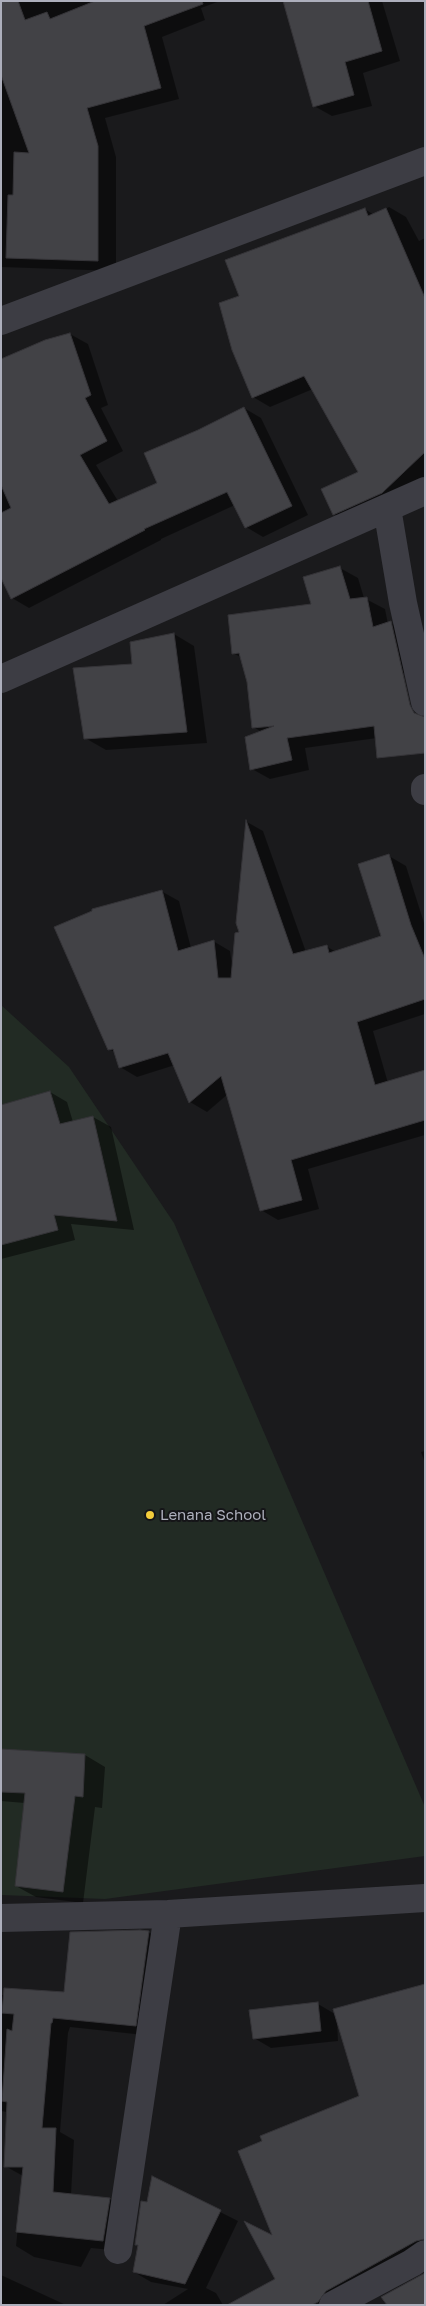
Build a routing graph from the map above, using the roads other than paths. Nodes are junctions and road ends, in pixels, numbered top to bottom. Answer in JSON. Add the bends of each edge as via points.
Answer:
{"nodes":[{"id":1,"x":425,"y":161,"type":"edge"},
{"id":2,"x":1,"y":321,"type":"edge"},
{"id":3,"x":425,"y":491,"type":"edge"},
{"id":4,"x":387,"y":508,"type":"junction"},
{"id":5,"x":1,"y":679,"type":"edge"},
{"id":6,"x":425,"y":702,"type":"edge"},
{"id":7,"x":425,"y":1898,"type":"edge"},
{"id":8,"x":168,"y":1914,"type":"junction"},
{"id":9,"x":1,"y":1918,"type":"edge"},
{"id":10,"x":118,"y":2250,"type":"dead end"},
{"id":11,"x":425,"y":2254,"type":"edge"},
{"id":12,"x":333,"y":2305,"type":"edge"}],
"edges":[{"from":1,"to":2,"type":"street"},
{"from":3,"to":4,"type":"street"},
{"from":4,"to":5,"type":"street"},
{"from":4,"to":6,"type":"street","via":[[402,603]]},
{"from":7,"to":8,"type":"street"},
{"from":8,"to":9,"type":"street"},
{"from":8,"to":10,"type":"street"},
{"from":11,"to":12,"type":"street"}]}
